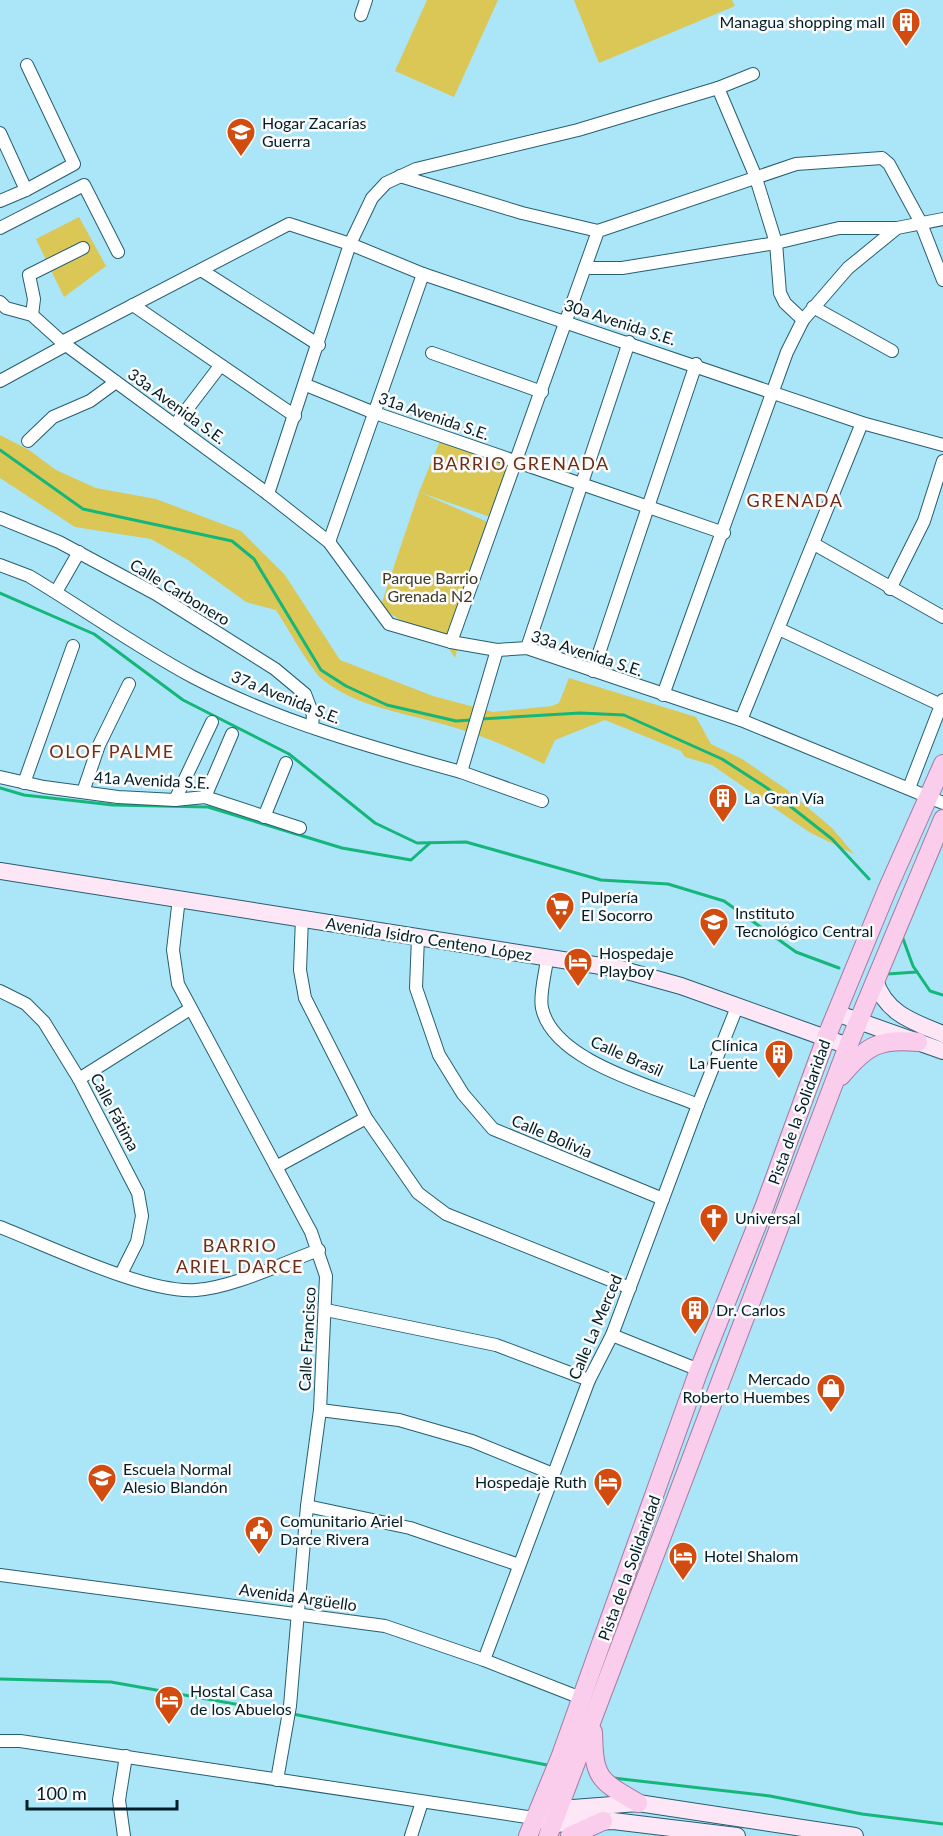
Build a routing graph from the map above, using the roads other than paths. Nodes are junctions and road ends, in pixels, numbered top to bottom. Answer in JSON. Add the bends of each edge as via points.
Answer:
{"nodes":[{"id":1,"x":366,"y":0,"type":"edge"},
{"id":2,"x":361,"y":15,"type":"dead end"},
{"id":3,"x":27,"y":65,"type":"dead end"},
{"id":4,"x":753,"y":74,"type":"dead end"},
{"id":5,"x":718,"y":88,"type":"junction"},
{"id":6,"x":0,"y":134,"type":"edge"},
{"id":7,"x":755,"y":175,"type":"junction"},
{"id":8,"x":399,"y":176,"type":"junction"},
{"id":9,"x":26,"y":190,"type":"junction"},
{"id":10,"x":0,"y":201,"type":"edge"},
{"id":11,"x":943,"y":219,"type":"edge"},
{"id":12,"x":920,"y":221,"type":"junction"},
{"id":13,"x":0,"y":228,"type":"edge"},
{"id":14,"x":897,"y":228,"type":"junction"},
{"id":15,"x":598,"y":231,"type":"junction"},
{"id":16,"x":776,"y":243,"type":"junction"},
{"id":17,"x":351,"y":244,"type":"junction"},
{"id":18,"x":83,"y":248,"type":"dead end"},
{"id":19,"x":118,"y":252,"type":"dead end"},
{"id":20,"x":585,"y":268,"type":"junction"},
{"id":21,"x":201,"y":270,"type":"junction"},
{"id":22,"x":423,"y":274,"type":"junction"},
{"id":23,"x":943,"y":280,"type":"edge"},
{"id":24,"x":133,"y":305,"type":"junction"},
{"id":25,"x":813,"y":307,"type":"junction"},
{"id":26,"x":2,"y":308,"type":"edge"},
{"id":27,"x":32,"y":315,"type":"junction"},
{"id":28,"x":803,"y":320,"type":"junction"},
{"id":29,"x":566,"y":321,"type":"junction"},
{"id":30,"x":629,"y":342,"type":"junction"},
{"id":31,"x":64,"y":344,"type":"junction"},
{"id":32,"x":319,"y":345,"type":"junction"},
{"id":33,"x":892,"y":351,"type":"dead end"},
{"id":34,"x":432,"y":353,"type":"dead end"},
{"id":35,"x":696,"y":364,"type":"junction"},
{"id":36,"x":220,"y":366,"type":"junction"},
{"id":37,"x":0,"y":381,"type":"edge"},
{"id":38,"x":116,"y":382,"type":"junction"},
{"id":39,"x":306,"y":385,"type":"junction"},
{"id":40,"x":542,"y":392,"type":"junction"},
{"id":41,"x":774,"y":392,"type":"junction"},
{"id":42,"x":372,"y":412,"type":"junction"},
{"id":43,"x":295,"y":416,"type":"junction"},
{"id":44,"x":862,"y":423,"type":"junction"},
{"id":45,"x":174,"y":425,"type":"junction"},
{"id":46,"x":28,"y":441,"type":"dead end"},
{"id":47,"x":943,"y":445,"type":"edge"},
{"id":48,"x":943,"y":461,"type":"edge"},
{"id":49,"x":517,"y":463,"type":"junction"},
{"id":50,"x":582,"y":484,"type":"junction"},
{"id":51,"x":268,"y":494,"type":"junction"},
{"id":52,"x":648,"y":508,"type":"junction"},
{"id":53,"x":0,"y":518,"type":"edge"},
{"id":54,"x":724,"y":533,"type":"junction"},
{"id":55,"x":329,"y":542,"type":"junction"},
{"id":56,"x":814,"y":544,"type":"junction"},
{"id":57,"x":79,"y":552,"type":"junction"},
{"id":58,"x":0,"y":565,"type":"edge"},
{"id":59,"x":890,"y":589,"type":"junction"},
{"id":60,"x":56,"y":592,"type":"junction"},
{"id":61,"x":943,"y":617,"type":"edge"},
{"id":62,"x":779,"y":629,"type":"junction"},
{"id":63,"x":451,"y":642,"type":"junction"},
{"id":64,"x":73,"y":646,"type":"dead end"},
{"id":65,"x":527,"y":648,"type":"junction"},
{"id":66,"x":497,"y":650,"type":"junction"},
{"id":67,"x":593,"y":671,"type":"junction"},
{"id":68,"x":129,"y":684,"type":"dead end"},
{"id":69,"x":663,"y":695,"type":"junction"},
{"id":70,"x":942,"y":703,"type":"edge"},
{"id":71,"x":741,"y":720,"type":"junction"},
{"id":72,"x":212,"y":722,"type":"dead end"},
{"id":73,"x":312,"y":726,"type":"junction"},
{"id":74,"x":232,"y":734,"type":"dead end"},
{"id":75,"x":286,"y":763,"type":"dead end"},
{"id":76,"x":943,"y":764,"type":"edge"},
{"id":77,"x":461,"y":772,"type":"junction"},
{"id":78,"x":0,"y":777,"type":"edge"},
{"id":79,"x":24,"y":783,"type":"junction"},
{"id":80,"x":909,"y":788,"type":"junction"},
{"id":81,"x":83,"y":792,"type":"junction"},
{"id":82,"x":205,"y":796,"type":"junction"},
{"id":83,"x":175,"y":800,"type":"junction"},
{"id":84,"x":935,"y":800,"type":"edge"},
{"id":85,"x":542,"y":801,"type":"dead end"},
{"id":86,"x":264,"y":817,"type":"junction"},
{"id":87,"x":943,"y":819,"type":"edge"},
{"id":88,"x":300,"y":828,"type":"dead end"},
{"id":89,"x":0,"y":871,"type":"edge"},
{"id":90,"x":179,"y":898,"type":"junction"},
{"id":91,"x":302,"y":918,"type":"junction"},
{"id":92,"x":418,"y":937,"type":"junction"},
{"id":93,"x":547,"y":958,"type":"junction"},
{"id":94,"x":875,"y":980,"type":"junction"},
{"id":95,"x":0,"y":991,"type":"edge"},
{"id":96,"x":737,"y":1007,"type":"junction"},
{"id":97,"x":190,"y":1009,"type":"junction"},
{"id":98,"x":836,"y":1013,"type":"junction"},
{"id":99,"x":858,"y":1021,"type":"junction"},
{"id":100,"x":943,"y":1034,"type":"edge"},
{"id":101,"x":826,"y":1038,"type":"junction"},
{"id":102,"x":918,"y":1042,"type":"junction"},
{"id":103,"x":848,"y":1046,"type":"junction"},
{"id":104,"x":943,"y":1051,"type":"edge"},
{"id":105,"x":79,"y":1079,"type":"junction"},
{"id":106,"x":831,"y":1090,"type":"junction"},
{"id":107,"x":698,"y":1105,"type":"junction"},
{"id":108,"x":366,"y":1118,"type":"junction"},
{"id":109,"x":276,"y":1167,"type":"junction"},
{"id":110,"x":663,"y":1199,"type":"junction"},
{"id":111,"x":0,"y":1227,"type":"edge"},
{"id":112,"x":319,"y":1250,"type":"junction"},
{"id":113,"x":121,"y":1274,"type":"junction"},
{"id":114,"x":630,"y":1288,"type":"junction"},
{"id":115,"x":326,"y":1310,"type":"junction"},
{"id":116,"x":612,"y":1335,"type":"junction"},
{"id":117,"x":699,"y":1370,"type":"junction"},
{"id":118,"x":589,"y":1380,"type":"junction"},
{"id":119,"x":320,"y":1410,"type":"junction"},
{"id":120,"x":553,"y":1474,"type":"junction"},
{"id":121,"x":307,"y":1506,"type":"junction"},
{"id":122,"x":519,"y":1565,"type":"junction"},
{"id":123,"x":0,"y":1575,"type":"edge"},
{"id":124,"x":300,"y":1614,"type":"junction"},
{"id":125,"x":484,"y":1660,"type":"junction"},
{"id":126,"x":581,"y":1698,"type":"junction"},
{"id":127,"x":592,"y":1721,"type":"junction"},
{"id":128,"x":0,"y":1741,"type":"edge"},
{"id":129,"x":126,"y":1756,"type":"junction"},
{"id":130,"x":277,"y":1780,"type":"junction"},
{"id":131,"x":422,"y":1803,"type":"junction"},
{"id":132,"x":638,"y":1803,"type":"junction"},
{"id":133,"x":696,"y":1810,"type":"junction"},
{"id":134,"x":534,"y":1818,"type":"junction"},
{"id":135,"x":603,"y":1821,"type":"junction"},
{"id":136,"x":554,"y":1823,"type":"edge"},
{"id":137,"x":697,"y":1833,"type":"edge"},
{"id":138,"x":124,"y":1836,"type":"edge"},
{"id":139,"x":411,"y":1836,"type":"edge"},
{"id":140,"x":528,"y":1836,"type":"edge"},
{"id":141,"x":570,"y":1836,"type":"edge"},
{"id":142,"x":737,"y":1836,"type":"edge"},
{"id":143,"x":855,"y":1836,"type":"edge"}],
"edges":[{"from":1,"to":2,"type":"street"},
{"from":3,"to":9,"type":"street","via":[[74,164]]},
{"from":4,"to":5,"type":"street"},
{"from":5,"to":7,"type":"street"},
{"from":5,"to":8,"type":"street","via":[[646,112]]},
{"from":6,"to":9,"type":"street"},
{"from":7,"to":12,"type":"street","via":[[809,161],[882,158]]},
{"from":7,"to":15,"type":"street"},
{"from":7,"to":16,"type":"street"},
{"from":8,"to":15,"type":"street"},
{"from":8,"to":17,"type":"street","via":[[372,198]]},
{"from":9,"to":10,"type":"street"},
{"from":11,"to":12,"type":"street"},
{"from":12,"to":14,"type":"street"},
{"from":12,"to":23,"type":"street"},
{"from":13,"to":19,"type":"street","via":[[84,185]]},
{"from":14,"to":16,"type":"street","via":[[839,228]]},
{"from":14,"to":25,"type":"street","via":[[848,268]]},
{"from":15,"to":20,"type":"street"},
{"from":16,"to":20,"type":"street","via":[[622,268]]},
{"from":16,"to":28,"type":"street","via":[[780,292],[785,303]]},
{"from":17,"to":21,"type":"street","name":"30a Avenida S.E.","via":[[289,224]]},
{"from":17,"to":22,"type":"street","name":"30a Avenida S.E."},
{"from":17,"to":32,"type":"street"},
{"from":18,"to":27,"type":"street","via":[[28,274],[34,299]]},
{"from":20,"to":29,"type":"street"},
{"from":21,"to":24,"type":"street"},
{"from":21,"to":32,"type":"street"},
{"from":22,"to":29,"type":"street","name":"30a Avenida S.E."},
{"from":22,"to":42,"type":"street"},
{"from":24,"to":31,"type":"street"},
{"from":24,"to":36,"type":"street"},
{"from":25,"to":28,"type":"street"},
{"from":25,"to":33,"type":"street"},
{"from":26,"to":27,"type":"street","name":"33a Avenida S.E."},
{"from":27,"to":31,"type":"street","name":"33a Avenida S.E."},
{"from":28,"to":41,"type":"street"},
{"from":29,"to":30,"type":"street","name":"30a Avenida S.E."},
{"from":29,"to":40,"type":"street"},
{"from":30,"to":35,"type":"street","name":"30a Avenida S.E."},
{"from":30,"to":50,"type":"street"},
{"from":31,"to":37,"type":"street"},
{"from":31,"to":38,"type":"street","name":"33a Avenida S.E."},
{"from":32,"to":39,"type":"street"},
{"from":34,"to":40,"type":"street"},
{"from":35,"to":41,"type":"street","name":"30a Avenida S.E."},
{"from":35,"to":52,"type":"street"},
{"from":36,"to":43,"type":"street"},
{"from":36,"to":45,"type":"street"},
{"from":38,"to":45,"type":"street","name":"33a Avenida S.E."},
{"from":38,"to":46,"type":"street","via":[[90,400],[53,417]]},
{"from":39,"to":42,"type":"street","name":"31a Avenida S.E."},
{"from":39,"to":43,"type":"street"},
{"from":40,"to":49,"type":"street"},
{"from":41,"to":44,"type":"street","name":"30a Avenida S.E."},
{"from":41,"to":54,"type":"street"},
{"from":42,"to":49,"type":"street","name":"31a Avenida S.E."},
{"from":42,"to":55,"type":"street"},
{"from":43,"to":51,"type":"street"},
{"from":44,"to":47,"type":"street","name":"30a Avenida S.E."},
{"from":44,"to":56,"type":"street"},
{"from":45,"to":51,"type":"street","name":"33a Avenida S.E."},
{"from":48,"to":59,"type":"street","via":[[924,521]]},
{"from":49,"to":50,"type":"street","name":"31a Avenida S.E."},
{"from":49,"to":63,"type":"street"},
{"from":50,"to":52,"type":"street","name":"31a Avenida S.E."},
{"from":50,"to":65,"type":"street"},
{"from":51,"to":55,"type":"street","name":"33a Avenida S.E."},
{"from":52,"to":54,"type":"street","name":"31a Avenida S.E."},
{"from":52,"to":67,"type":"street"},
{"from":53,"to":57,"type":"street","name":"Calle Carbonero"},
{"from":54,"to":69,"type":"street"},
{"from":55,"to":63,"type":"street","name":"33a Avenida S.E.","via":[[389,624]]},
{"from":56,"to":59,"type":"street"},
{"from":56,"to":62,"type":"street"},
{"from":57,"to":60,"type":"street"},
{"from":57,"to":73,"type":"street","name":"Calle Carbonero","via":[[156,594],[274,669],[305,694],[313,715]]},
{"from":58,"to":60,"type":"street","name":"37a Avenida S.E."},
{"from":59,"to":61,"type":"street"},
{"from":60,"to":73,"type":"street","name":"37a Avenida S.E.","via":[[193,677]]},
{"from":62,"to":70,"type":"street"},
{"from":62,"to":71,"type":"street"},
{"from":63,"to":66,"type":"street","name":"33a Avenida S.E."},
{"from":64,"to":79,"type":"street"},
{"from":65,"to":66,"type":"street","name":"33a Avenida S.E."},
{"from":65,"to":67,"type":"street","name":"33a Avenida S.E."},
{"from":66,"to":77,"type":"street"},
{"from":67,"to":69,"type":"street","name":"33a Avenida S.E."},
{"from":68,"to":81,"type":"street","via":[[99,745]]},
{"from":69,"to":71,"type":"street","name":"33a Avenida S.E."},
{"from":70,"to":80,"type":"street"},
{"from":71,"to":80,"type":"street","name":"33a Avenida S.E."},
{"from":72,"to":83,"type":"street"},
{"from":73,"to":77,"type":"street","name":"37a Avenida S.E.","via":[[362,745]]},
{"from":74,"to":82,"type":"street"},
{"from":75,"to":86,"type":"street"},
{"from":76,"to":84,"type":"main road","name":"Pista de la Solidaridad"},
{"from":77,"to":85,"type":"street","name":"37a Avenida S.E."},
{"from":78,"to":79,"type":"street","name":"41a Avenida S.E."},
{"from":79,"to":81,"type":"street","name":"41a Avenida S.E."},
{"from":80,"to":84,"type":"street","name":"33a Avenida S.E."},
{"from":81,"to":83,"type":"street","name":"41a Avenida S.E."},
{"from":82,"to":83,"type":"street","name":"41a Avenida S.E."},
{"from":82,"to":86,"type":"street","name":"41a Avenida S.E."},
{"from":84,"to":98,"type":"main road","name":"Pista de la Solidaridad"},
{"from":86,"to":88,"type":"street","name":"41a Avenida S.E."},
{"from":87,"to":94,"type":"main road","name":"Pista de la Solidaridad"},
{"from":89,"to":90,"type":"street","name":"Avenida Isidro Centeno López"},
{"from":90,"to":91,"type":"street","name":"Avenida Isidro Centeno López"},
{"from":90,"to":97,"type":"street","name":"Calle Francisco","via":[[173,950],[178,984]]},
{"from":91,"to":92,"type":"street","name":"Avenida Isidro Centeno López"},
{"from":91,"to":108,"type":"street","via":[[300,970],[306,998]]},
{"from":92,"to":93,"type":"street","name":"Avenida Isidro Centeno López"},
{"from":92,"to":110,"type":"street","name":"Calle Bolivia","via":[[416,988],[440,1055],[463,1095],[494,1129]]},
{"from":93,"to":96,"type":"street","name":"Avenida Isidro Centeno López","via":[[620,969]]},
{"from":93,"to":107,"type":"street","name":"Calle Brasil","via":[[542,1008],[558,1039],[592,1062]]},
{"from":94,"to":99,"type":"main road","name":"Pista de la Solidaridad"},
{"from":94,"to":100,"type":"street","via":[[883,998],[896,1012]]},
{"from":95,"to":105,"type":"street","name":"Calle Fátima","via":[[26,1004],[44,1022]]},
{"from":96,"to":101,"type":"street","name":"Avenida Isidro Centeno López"},
{"from":96,"to":107,"type":"street","name":"Calle La Merced"},
{"from":97,"to":105,"type":"street"},
{"from":97,"to":109,"type":"street","name":"Calle Francisco"},
{"from":98,"to":99,"type":"street"},
{"from":98,"to":101,"type":"main road","name":"Pista de la Solidaridad"},
{"from":99,"to":102,"type":"street"},
{"from":99,"to":103,"type":"main road","name":"Pista de la Solidaridad"},
{"from":101,"to":103,"type":"street","name":"Avenida Isidro Centeno López"},
{"from":101,"to":117,"type":"main road","name":"Pista de la Solidaridad"},
{"from":102,"to":104,"type":"street"},
{"from":102,"to":106,"type":"main road","via":[[892,1040],[871,1046],[854,1060]]},
{"from":103,"to":106,"type":"main road","name":"Pista de la Solidaridad"},
{"from":105,"to":113,"type":"street","name":"Calle Fátima","via":[[138,1193],[142,1216],[137,1242]]},
{"from":106,"to":127,"type":"main road","name":"Pista de la Solidaridad"},
{"from":107,"to":110,"type":"street","name":"Calle La Merced"},
{"from":108,"to":109,"type":"street"},
{"from":108,"to":114,"type":"street","via":[[418,1193],[446,1214]]},
{"from":109,"to":112,"type":"street","name":"Calle Francisco"},
{"from":110,"to":114,"type":"street","name":"Calle La Merced"},
{"from":111,"to":113,"type":"street"},
{"from":112,"to":113,"type":"street","via":[[197,1290],[164,1289]]},
{"from":112,"to":115,"type":"street","name":"Calle Francisco","via":[[326,1276]]},
{"from":114,"to":116,"type":"street","name":"Calle La Merced"},
{"from":115,"to":118,"type":"street","via":[[496,1345]]},
{"from":115,"to":119,"type":"street","name":"Calle Francisco"},
{"from":116,"to":117,"type":"street"},
{"from":116,"to":118,"type":"street","name":"Calle La Merced"},
{"from":117,"to":126,"type":"main road","name":"Pista de la Solidaridad"},
{"from":118,"to":120,"type":"street","name":"Calle La Merced"},
{"from":119,"to":120,"type":"street","via":[[399,1420],[472,1441]]},
{"from":119,"to":121,"type":"street","name":"Calle Francisco"},
{"from":120,"to":122,"type":"street","name":"Calle La Merced"},
{"from":121,"to":122,"type":"street","via":[[410,1528]]},
{"from":121,"to":124,"type":"street","name":"Calle Francisco"},
{"from":122,"to":125,"type":"street","name":"Calle La Merced"},
{"from":123,"to":124,"type":"street","name":"Avenida Argüello"},
{"from":124,"to":125,"type":"street","name":"Avenida Argüello","via":[[385,1626]]},
{"from":124,"to":130,"type":"street","name":"Calle Francisco"},
{"from":125,"to":126,"type":"street","name":"Avenida Argüello"},
{"from":126,"to":134,"type":"main road","name":"Pista de la Solidaridad"},
{"from":127,"to":132,"type":"main road","via":[[597,1773]]},
{"from":127,"to":136,"type":"main road","name":"Pista de la Solidaridad"},
{"from":128,"to":129,"type":"street"},
{"from":129,"to":130,"type":"street"},
{"from":129,"to":138,"type":"street","via":[[119,1800]]},
{"from":130,"to":131,"type":"street"},
{"from":131,"to":134,"type":"street"},
{"from":131,"to":139,"type":"street"},
{"from":132,"to":133,"type":"street"},
{"from":132,"to":136,"type":"street"},
{"from":133,"to":137,"type":"street"},
{"from":133,"to":143,"type":"street"},
{"from":134,"to":136,"type":"street"},
{"from":134,"to":140,"type":"main road","name":"Pista de la Solidaridad"},
{"from":135,"to":136,"type":"street"},
{"from":135,"to":137,"type":"street"},
{"from":135,"to":141,"type":"main road"},
{"from":137,"to":142,"type":"street"}]}
